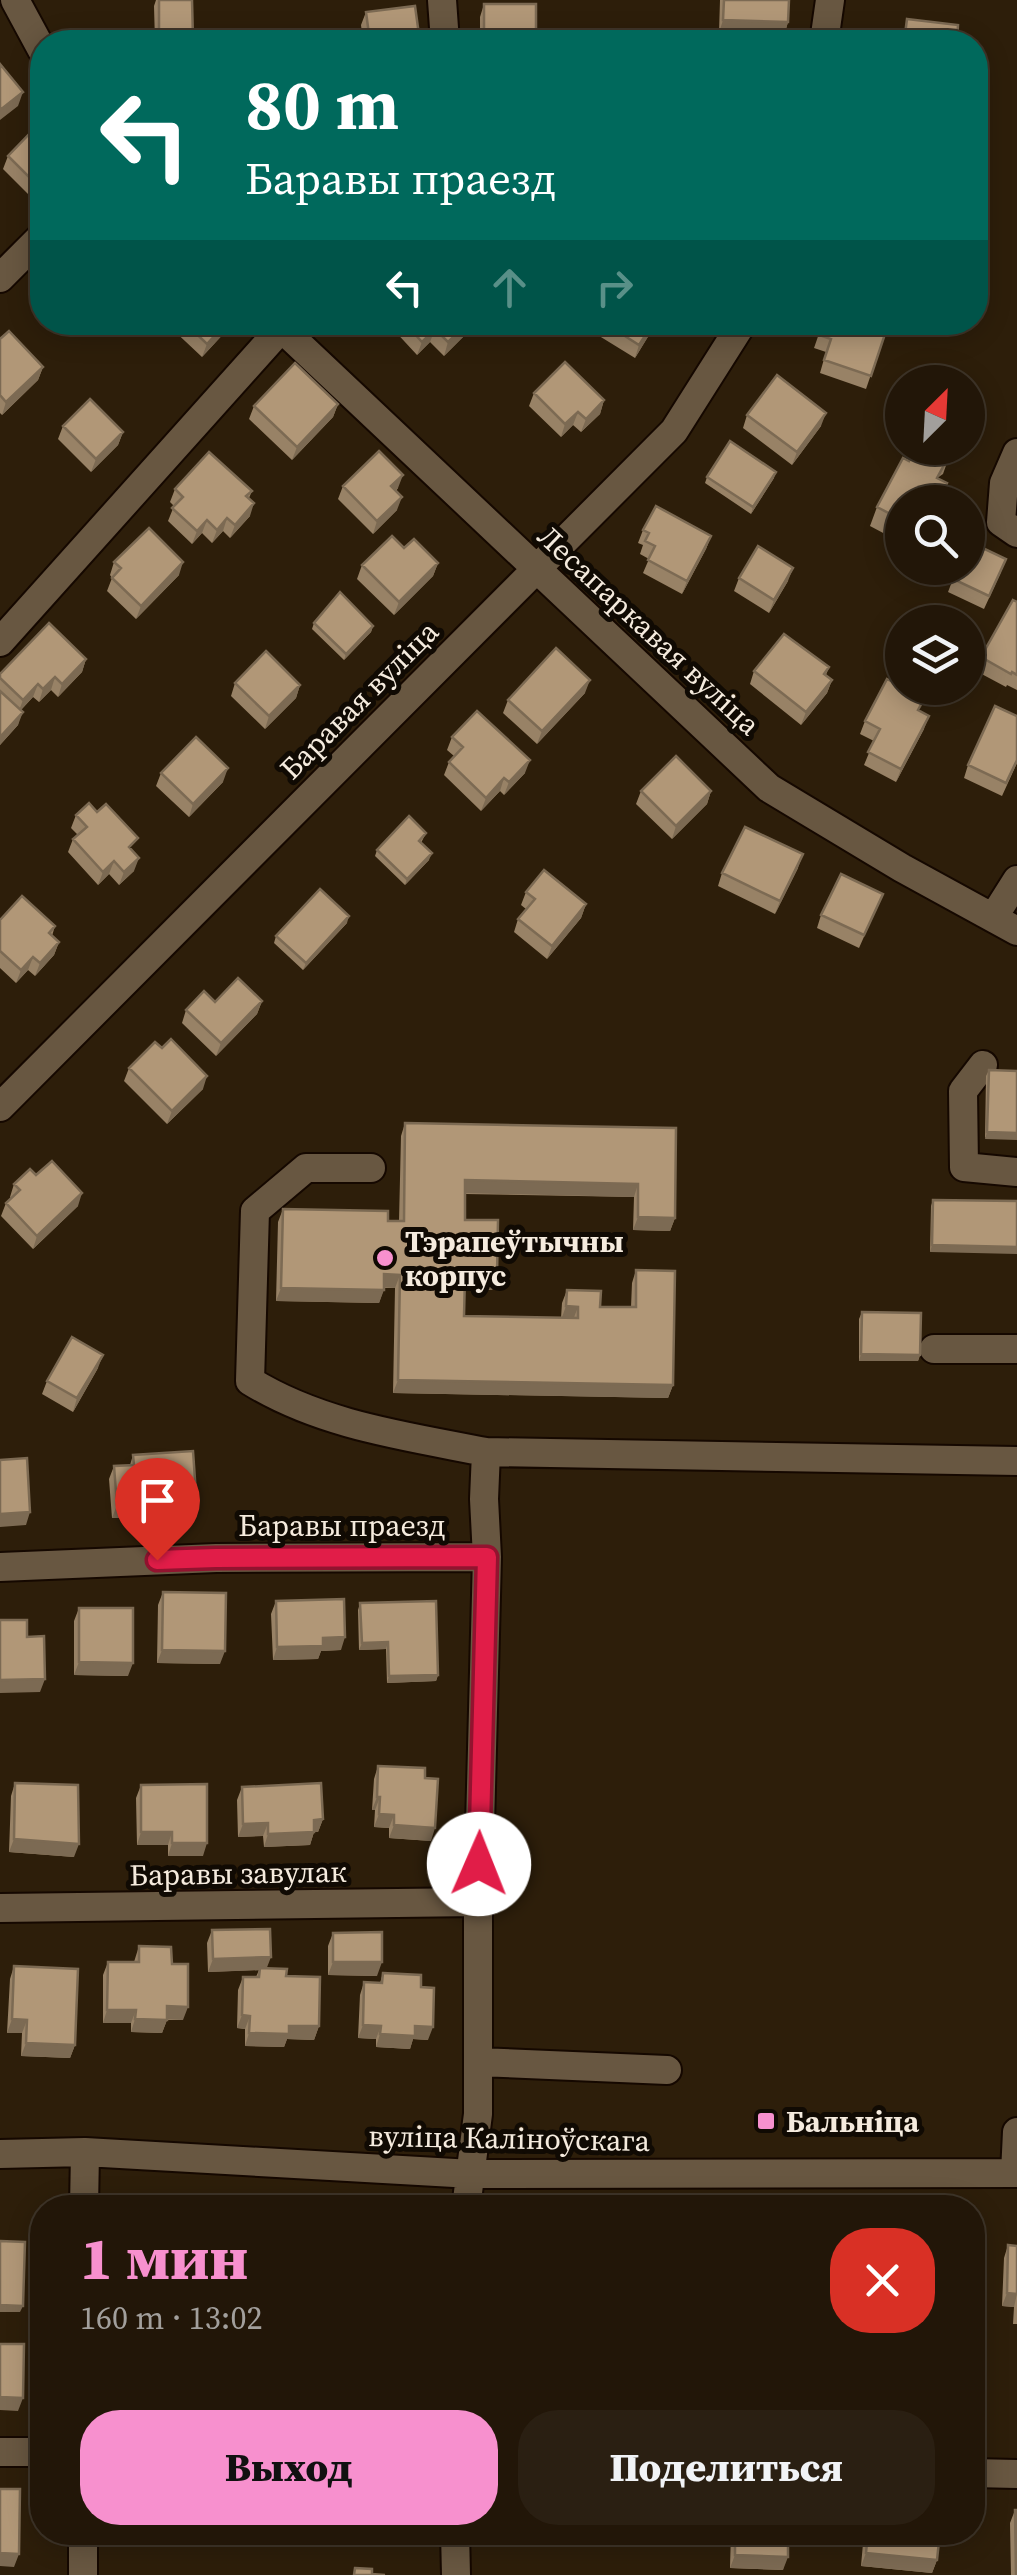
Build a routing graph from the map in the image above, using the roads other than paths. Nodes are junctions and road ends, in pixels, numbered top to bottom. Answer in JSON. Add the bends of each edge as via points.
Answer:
{"nodes":[{"id":1,"x":15,"y":0,"type":"edge"},
{"id":2,"x":442,"y":0,"type":"edge"},
{"id":3,"x":830,"y":0,"type":"edge"},
{"id":4,"x":31,"y":30,"type":"edge"},
{"id":5,"x":445,"y":30,"type":"edge"},
{"id":6,"x":826,"y":30,"type":"edge"},
{"id":7,"x":30,"y":248,"type":"edge"},
{"id":8,"x":0,"y":278,"type":"edge"},
{"id":9,"x":272,"y":335,"type":"edge"},
{"id":10,"x":292,"y":335,"type":"edge"},
{"id":11,"x":735,"y":335,"type":"edge"},
{"id":12,"x":1017,"y":452,"type":"edge"},
{"id":13,"x":1017,"y":533,"type":"edge"},
{"id":14,"x":536,"y":567,"type":"junction"},
{"id":15,"x":0,"y":642,"type":"edge"},
{"id":16,"x":1017,"y":880,"type":"edge"},
{"id":17,"x":1005,"y":925,"type":"edge"},
{"id":18,"x":983,"y":1065,"type":"dead end"},
{"id":19,"x":6,"y":1089,"type":"edge"},
{"id":20,"x":371,"y":1168,"type":"dead end"},
{"id":21,"x":1017,"y":1172,"type":"edge"},
{"id":22,"x":1017,"y":1348,"type":"edge"},
{"id":23,"x":934,"y":1349,"type":"dead end"},
{"id":24,"x":486,"y":1452,"type":"junction"},
{"id":25,"x":1017,"y":1462,"type":"edge"},
{"id":26,"x":487,"y":1557,"type":"junction"},
{"id":27,"x":0,"y":1567,"type":"edge"},
{"id":28,"x":478,"y":1902,"type":"junction"},
{"id":29,"x":0,"y":1908,"type":"edge"},
{"id":30,"x":478,"y":2062,"type":"junction"},
{"id":31,"x":667,"y":2070,"type":"dead end"},
{"id":32,"x":1017,"y":2132,"type":"edge"},
{"id":33,"x":85,"y":2152,"type":"junction"},
{"id":34,"x":0,"y":2154,"type":"edge"},
{"id":35,"x":1016,"y":2173,"type":"edge"},
{"id":36,"x":472,"y":2174,"type":"junction"},
{"id":37,"x":84,"y":2195,"type":"edge"},
{"id":38,"x":468,"y":2195,"type":"edge"},
{"id":39,"x":0,"y":2452,"type":"edge"},
{"id":40,"x":30,"y":2452,"type":"edge"},
{"id":41,"x":985,"y":2473,"type":"edge"},
{"id":42,"x":1017,"y":2474,"type":"edge"},
{"id":43,"x":83,"y":2545,"type":"edge"},
{"id":44,"x":455,"y":2545,"type":"edge"},
{"id":45,"x":83,"y":2575,"type":"edge"},
{"id":46,"x":456,"y":2575,"type":"edge"}],
"edges":[{"from":1,"to":4,"type":"street"},
{"from":2,"to":5,"type":"street"},
{"from":3,"to":6,"type":"street"},
{"from":7,"to":8,"type":"street"},
{"from":9,"to":15,"type":"street"},
{"from":10,"to":14,"type":"street","name":"Лесапаркавая вуліца"},
{"from":11,"to":14,"type":"street","name":"Баравая вуліца","via":[[674,431]]},
{"from":12,"to":13,"type":"street","via":[[1004,483],[1001,522]]},
{"from":14,"to":17,"type":"street","name":"Лесапаркавая вуліца","via":[[769,788]]},
{"from":14,"to":19,"type":"street","name":"Баравая вуліца"},
{"from":16,"to":17,"type":"street"},
{"from":18,"to":21,"type":"street","via":[[963,1090],[964,1167]]},
{"from":20,"to":24,"type":"street","via":[[306,1168],[254,1211],[250,1381],[319,1414]]},
{"from":22,"to":23,"type":"street"},
{"from":24,"to":25,"type":"street"},
{"from":24,"to":26,"type":"street"},
{"from":26,"to":27,"type":"street","name":"Баравы праезд"},
{"from":26,"to":28,"type":"street","name":"Баравы праезд"},
{"from":28,"to":29,"type":"street","name":"Баравы завулак"},
{"from":28,"to":30,"type":"street","name":"Баравы праезд"},
{"from":30,"to":31,"type":"street"},
{"from":30,"to":36,"type":"street","name":"Баравы праезд"},
{"from":32,"to":35,"type":"street"},
{"from":33,"to":34,"type":"street","name":"вуліца Каліноўскага"},
{"from":33,"to":36,"type":"street","name":"вуліца Каліноўскага"},
{"from":33,"to":37,"type":"street"},
{"from":35,"to":36,"type":"street","name":"вуліца Каліноўскага"},
{"from":36,"to":38,"type":"street","name":"Баравы праезд"},
{"from":39,"to":40,"type":"street"},
{"from":41,"to":42,"type":"street"},
{"from":43,"to":45,"type":"street"},
{"from":44,"to":46,"type":"street"}]}
